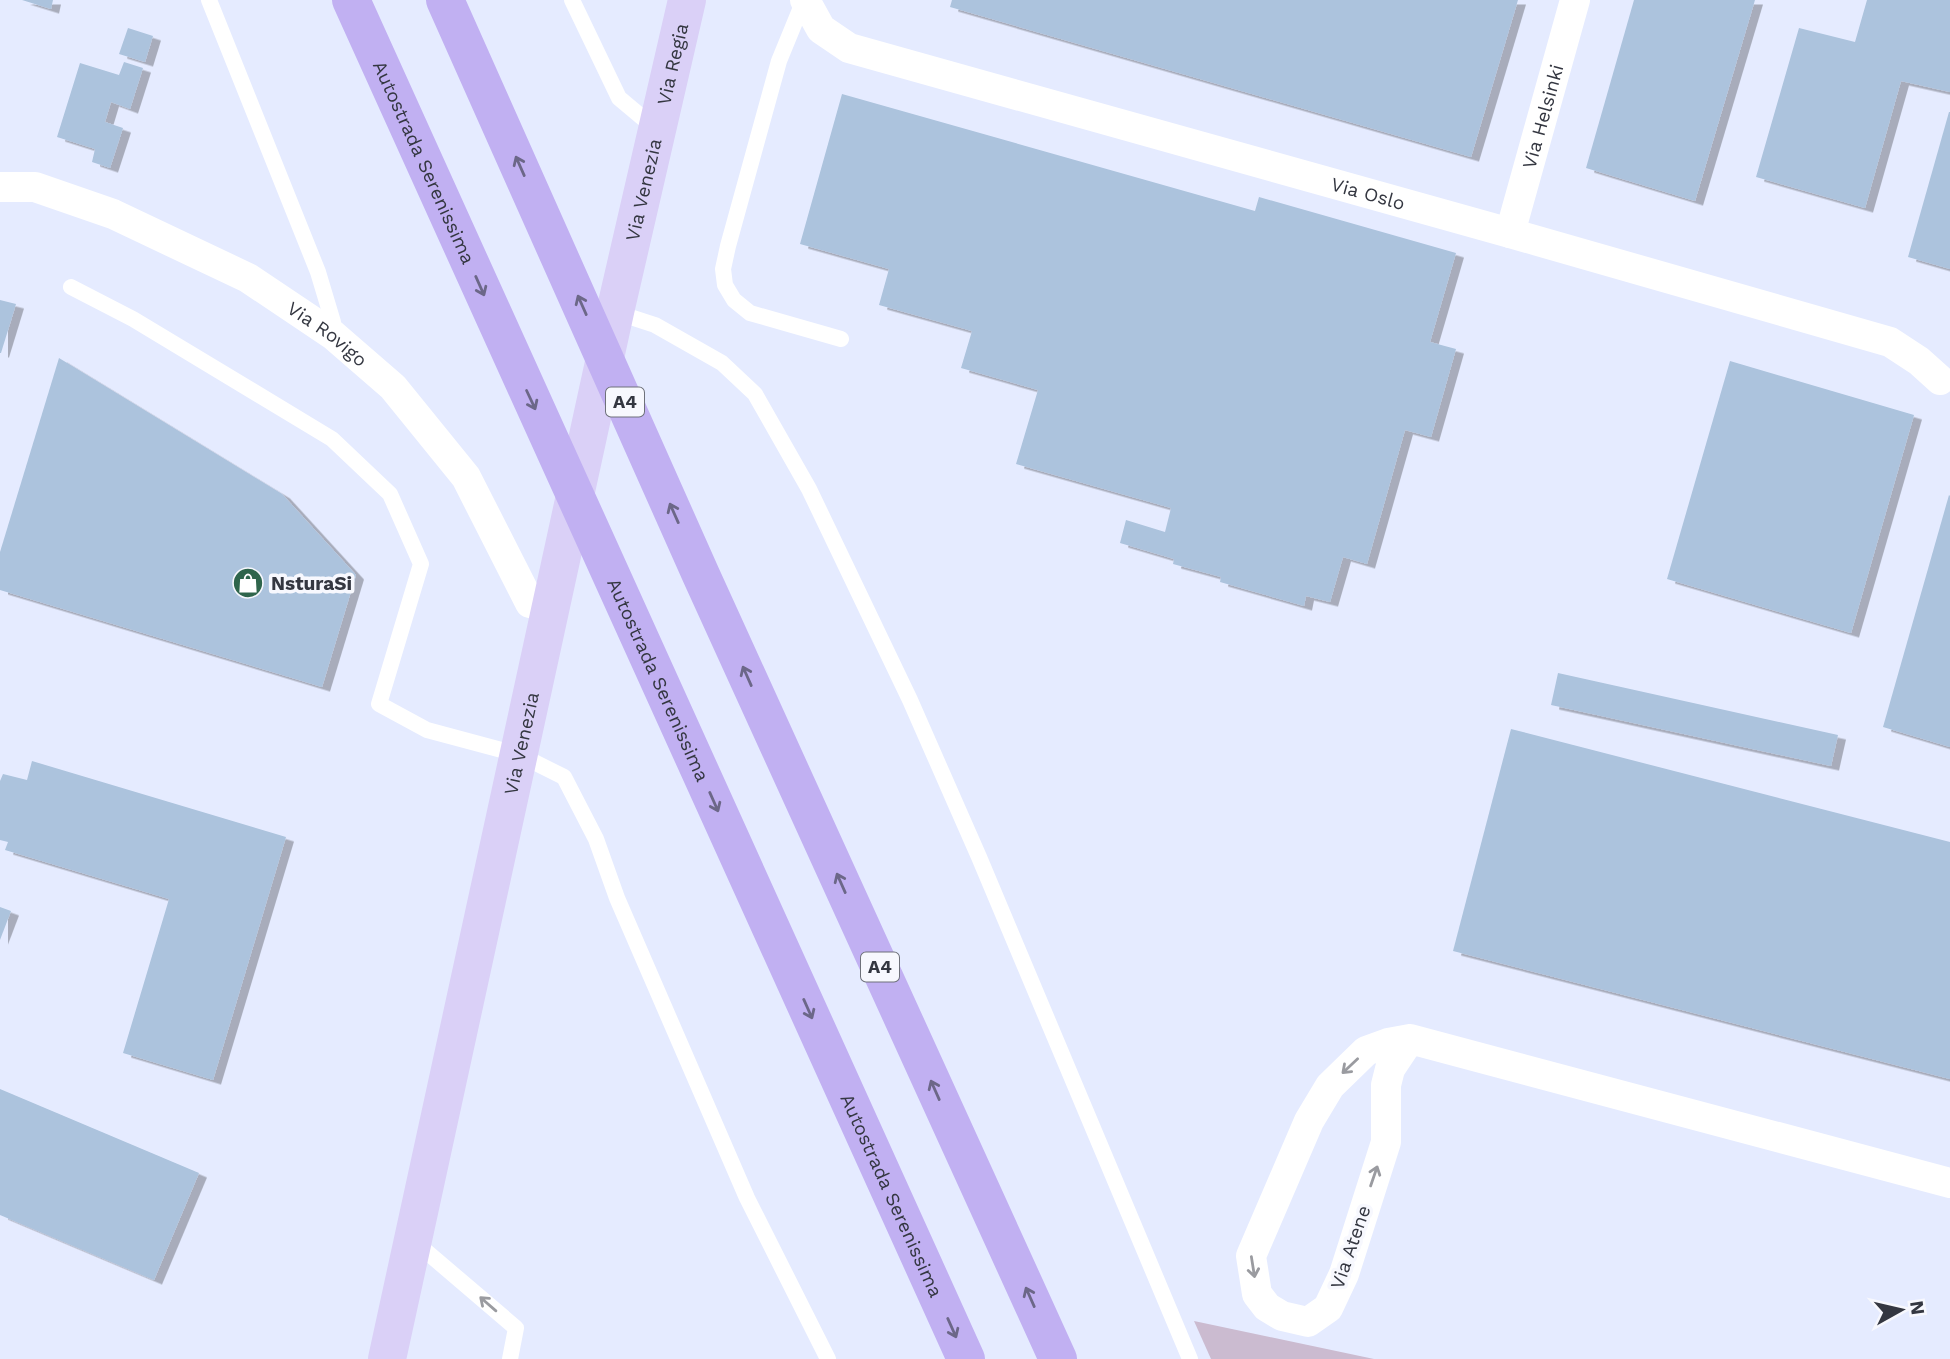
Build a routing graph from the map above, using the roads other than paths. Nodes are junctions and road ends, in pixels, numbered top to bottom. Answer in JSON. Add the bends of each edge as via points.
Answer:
{"nodes":[{"id":1,"x":209,"y":0,"type":"edge"},
{"id":2,"x":351,"y":0,"type":"edge"},
{"id":3,"x":445,"y":0,"type":"edge"},
{"id":4,"x":572,"y":0,"type":"edge"},
{"id":5,"x":687,"y":0,"type":"edge"},
{"id":6,"x":805,"y":0,"type":"edge"},
{"id":7,"x":1575,"y":0,"type":"edge"},
{"id":8,"x":656,"y":128,"type":"junction"},
{"id":9,"x":0,"y":187,"type":"edge"},
{"id":10,"x":1510,"y":233,"type":"junction"},
{"id":11,"x":71,"y":288,"type":"dead end"},
{"id":12,"x":615,"y":312,"type":"junction"},
{"id":13,"x":332,"y":335,"type":"junction"},
{"id":14,"x":841,"y":339,"type":"dead end"},
{"id":15,"x":1940,"y":380,"type":"dead end"},
{"id":16,"x":550,"y":608,"type":"junction"},
{"id":17,"x":520,"y":755,"type":"junction"},
{"id":18,"x":1410,"y":1039,"type":"junction"},
{"id":19,"x":1950,"y":1183,"type":"edge"},
{"id":20,"x":413,"y":1241,"type":"junction"},
{"id":21,"x":387,"y":1359,"type":"edge"},
{"id":22,"x":510,"y":1359,"type":"edge"},
{"id":23,"x":828,"y":1359,"type":"edge"},
{"id":24,"x":966,"y":1359,"type":"edge"},
{"id":25,"x":1058,"y":1359,"type":"edge"},
{"id":26,"x":1190,"y":1359,"type":"edge"}],
"edges":[{"from":1,"to":13,"type":"lane","via":[[318,272],[333,322]]},
{"from":2,"to":24,"type":"highway","name":"Autostrada Serenissima","one_way":true},
{"from":25,"to":3,"type":"highway","number":"A4","one_way":true},
{"from":4,"to":8,"type":"lane","via":[[619,98]]},
{"from":5,"to":8,"type":"main road","name":"Via Regia"},
{"from":6,"to":10,"type":"street","name":"Via Oslo","via":[[821,29],[849,48]]},
{"from":6,"to":14,"type":"lane","via":[[779,61],[723,269],[734,300],[750,313]]},
{"from":7,"to":10,"type":"street","name":"Via Helsinki"},
{"from":8,"to":12,"type":"main road","name":"Via Venezia"},
{"from":9,"to":13,"type":"street","name":"Via Rovigo","via":[[35,187],[113,214],[248,278]]},
{"from":10,"to":15,"type":"street","name":"Via Oslo","via":[[1890,342]]},
{"from":11,"to":17,"type":"lane","via":[[133,319],[332,439],[390,494],[421,564],[380,704],[427,730]]},
{"from":12,"to":16,"type":"main road","name":"Via Venezia"},
{"from":12,"to":26,"type":"lane","via":[[655,325],[722,363],[755,394],[809,489],[979,857]]},
{"from":13,"to":16,"type":"street","name":"Via Rovigo","via":[[393,387],[466,477],[530,603]]},
{"from":16,"to":17,"type":"main road","name":"Via Venezia"},
{"from":17,"to":20,"type":"main road","name":"Via Venezia"},
{"from":17,"to":23,"type":"lane","via":[[564,777],[596,839],[617,898],[747,1198]]},
{"from":18,"to":18,"type":"street","name":"Via Atene","one_way":true,"via":[[1366,1051],[1330,1086],[1309,1121],[1251,1256],[1258,1294],[1267,1307],[1282,1316],[1307,1322],[1328,1308],[1345,1274],[1386,1142],[1390,1069]]},
{"from":18,"to":19,"type":"street","name":"Via Atene"},
{"from":20,"to":21,"type":"main road","name":"Via Venezia"},
{"from":22,"to":20,"type":"lane","one_way":true,"via":[[516,1328]]}]}
